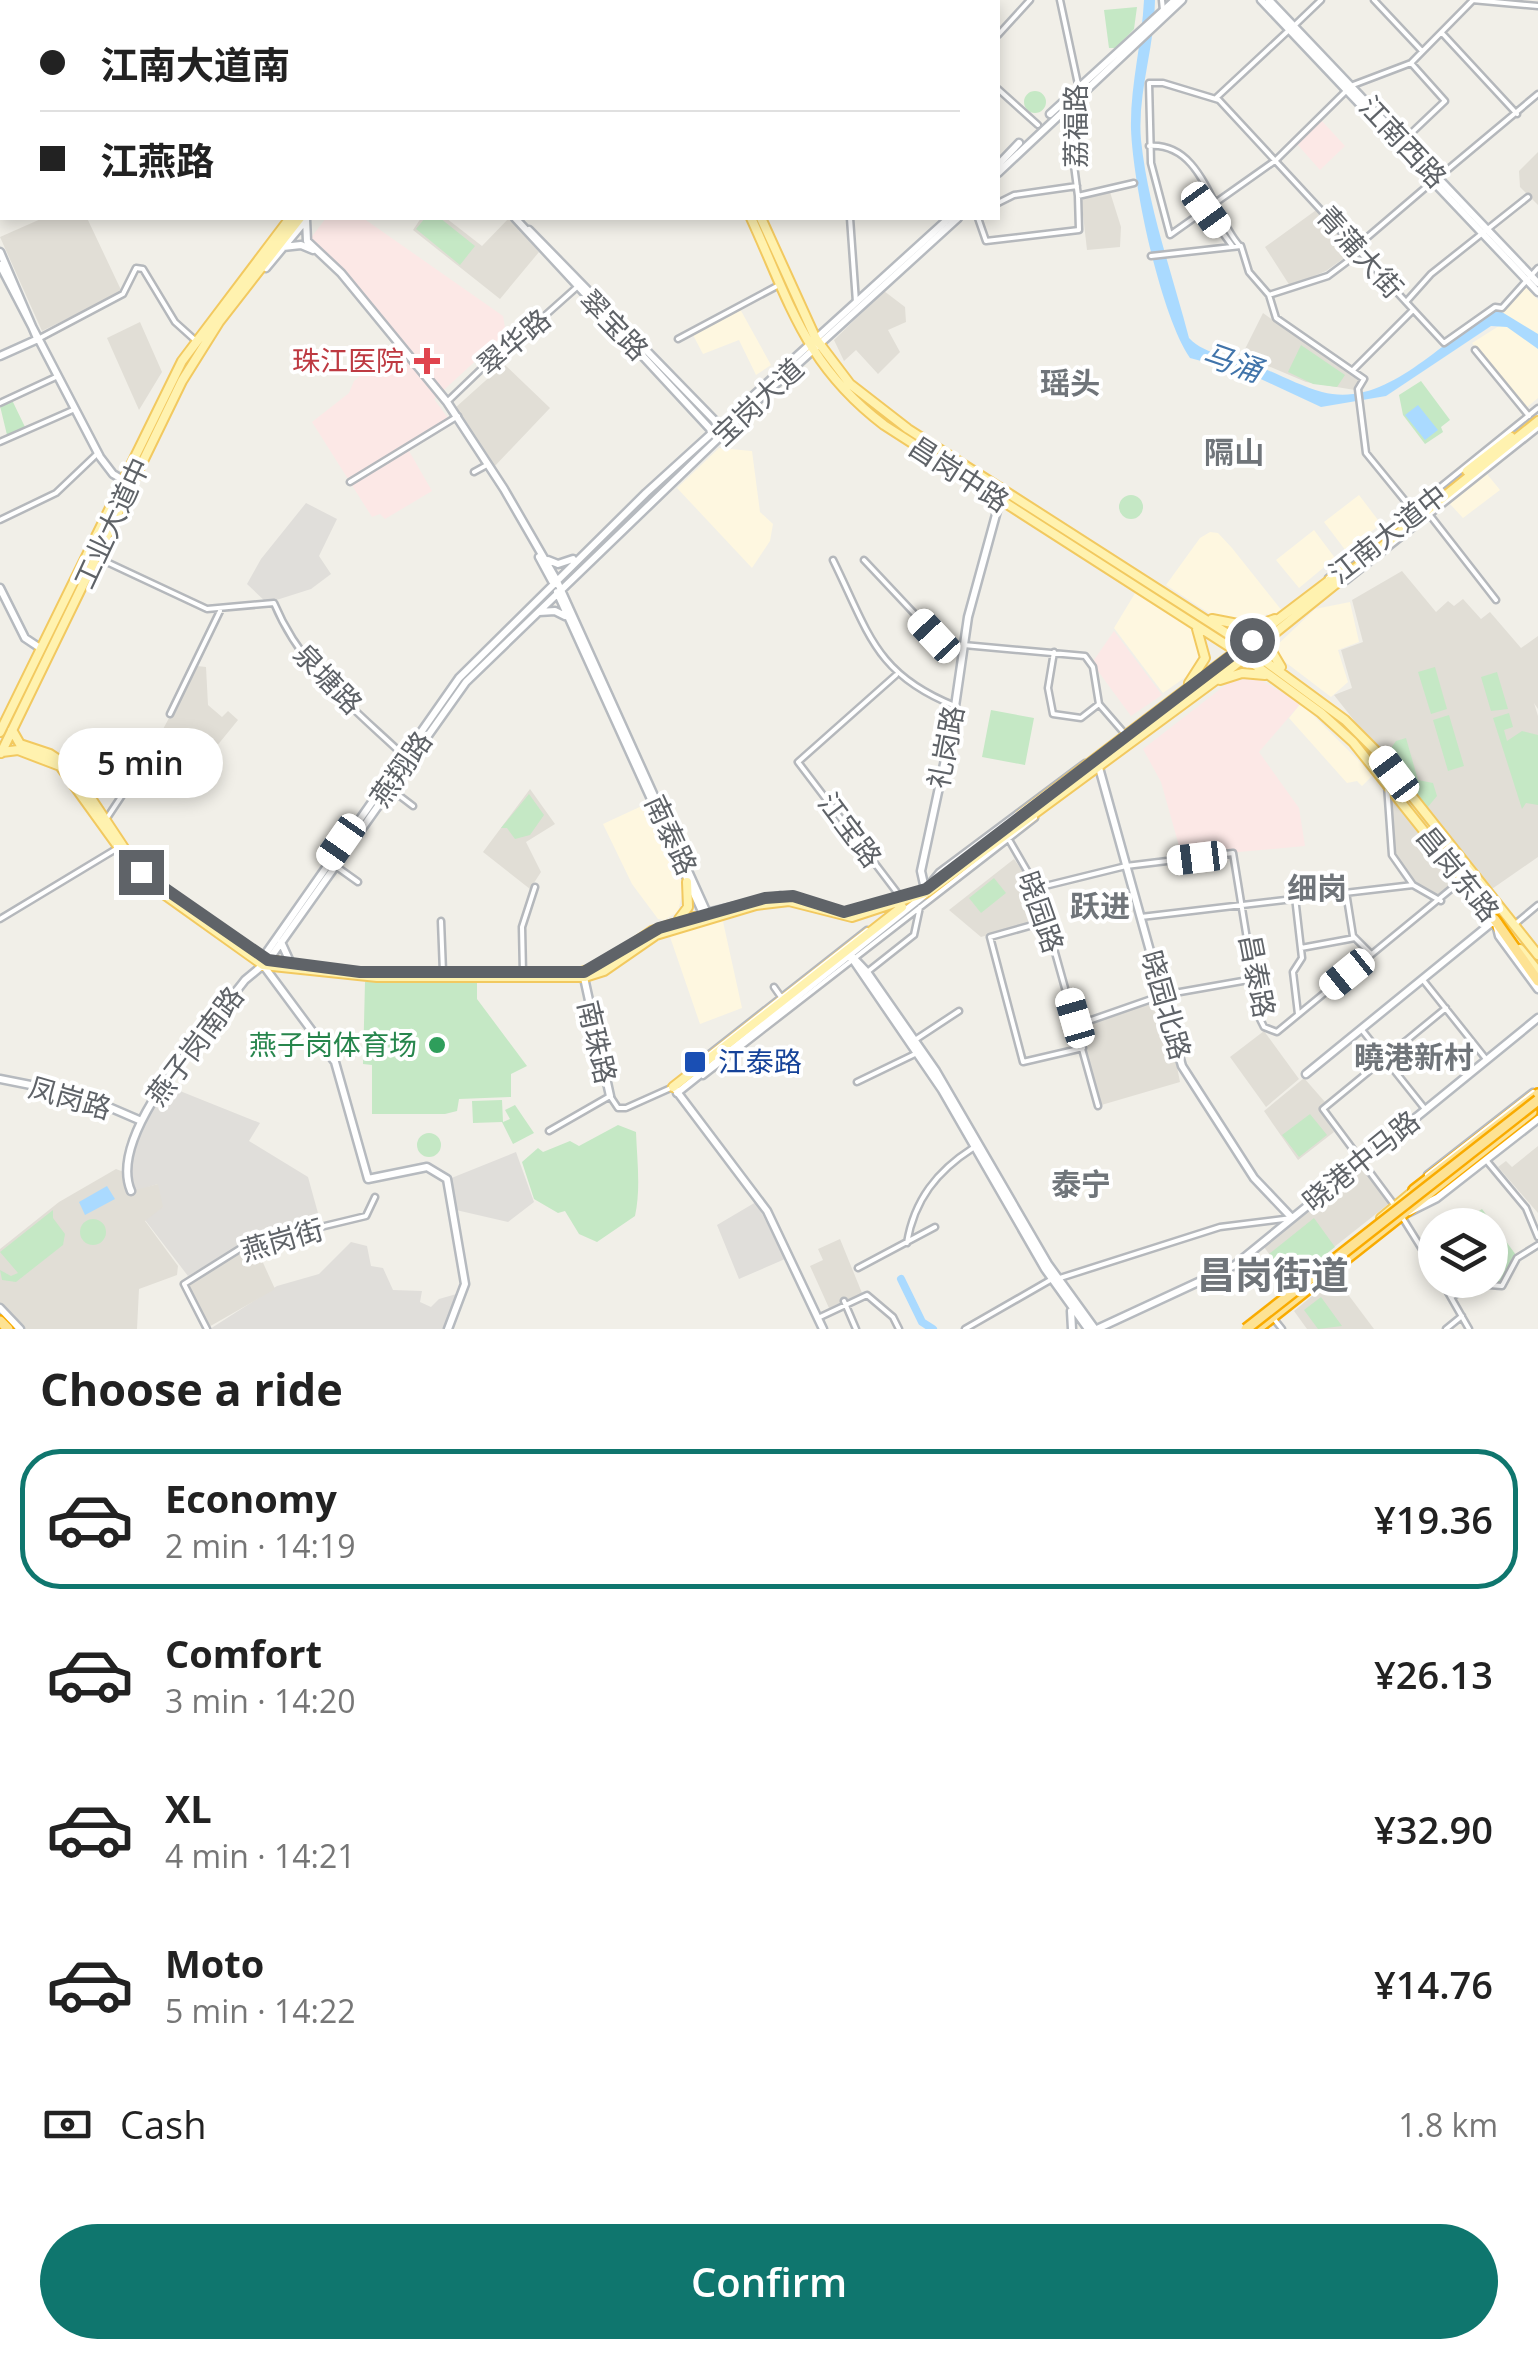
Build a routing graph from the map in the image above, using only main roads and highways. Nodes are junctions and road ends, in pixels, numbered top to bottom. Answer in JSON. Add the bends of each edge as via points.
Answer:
{"nodes":[{"id":1,"x":1179,"y":0,"type":"edge"},
{"id":2,"x":1261,"y":0,"type":"edge"},
{"id":3,"x":1269,"y":0,"type":"edge"},
{"id":4,"x":1291,"y":28,"type":"junction"},
{"id":5,"x":1349,"y":88,"type":"junction"},
{"id":6,"x":1079,"y":91,"type":"junction"},
{"id":7,"x":1000,"y":167,"type":"edge"},
{"id":8,"x":1000,"y":167,"type":"edge"},
{"id":9,"x":1435,"y":180,"type":"junction"},
{"id":10,"x":287,"y":220,"type":"edge"},
{"id":11,"x":302,"y":220,"type":"edge"},
{"id":12,"x":303,"y":220,"type":"edge"},
{"id":13,"x":304,"y":220,"type":"edge"},
{"id":14,"x":518,"y":220,"type":"edge"},
{"id":15,"x":751,"y":220,"type":"edge"},
{"id":16,"x":762,"y":220,"type":"edge"},
{"id":17,"x":947,"y":220,"type":"edge"},
{"id":18,"x":956,"y":220,"type":"edge"},
{"id":19,"x":284,"y":247,"type":"junction"},
{"id":20,"x":0,"y":252,"type":"edge"},
{"id":21,"x":0,"y":265,"type":"edge"},
{"id":22,"x":1529,"y":278,"type":"junction"},
{"id":23,"x":1538,"y":283,"type":"edge"},
{"id":24,"x":580,"y":285,"type":"junction"},
{"id":25,"x":1538,"y":292,"type":"edge"},
{"id":26,"x":237,"y":298,"type":"junction"},
{"id":27,"x":38,"y":339,"type":"junction"},
{"id":28,"x":814,"y":346,"type":"junction"},
{"id":29,"x":0,"y":356,"type":"edge"},
{"id":30,"x":456,"y":417,"type":"junction"},
{"id":31,"x":1536,"y":418,"type":"edge"},
{"id":32,"x":720,"y":426,"type":"junction"},
{"id":33,"x":713,"y":432,"type":"junction"},
{"id":34,"x":686,"y":456,"type":"junction"},
{"id":35,"x":691,"y":464,"type":"junction"},
{"id":36,"x":672,"y":469,"type":"junction"},
{"id":37,"x":678,"y":476,"type":"junction"},
{"id":38,"x":983,"y":477,"type":"junction"},
{"id":39,"x":126,"y":482,"type":"junction"},
{"id":40,"x":977,"y":486,"type":"junction"},
{"id":41,"x":1004,"y":489,"type":"junction"},
{"id":42,"x":997,"y":500,"type":"junction"},
{"id":43,"x":1416,"y":516,"type":"junction"},
{"id":44,"x":583,"y":553,"type":"junction"},
{"id":45,"x":544,"y":556,"type":"junction"},
{"id":46,"x":570,"y":566,"type":"junction"},
{"id":47,"x":576,"y":573,"type":"junction"},
{"id":48,"x":555,"y":580,"type":"junction"},
{"id":49,"x":0,"y":588,"type":"edge"},
{"id":50,"x":1324,"y":589,"type":"junction"},
{"id":51,"x":559,"y":590,"type":"junction"},
{"id":52,"x":540,"y":603,"type":"junction"},
{"id":53,"x":1292,"y":610,"type":"junction"},
{"id":54,"x":1196,"y":613,"type":"junction"},
{"id":55,"x":534,"y":615,"type":"junction"},
{"id":56,"x":569,"y":620,"type":"junction"},
{"id":57,"x":1194,"y":624,"type":"junction"},
{"id":58,"x":1272,"y":636,"type":"junction"},
{"id":59,"x":40,"y":648,"type":"junction"},
{"id":60,"x":1249,"y":648,"type":"junction"},
{"id":61,"x":1236,"y":651,"type":"junction"},
{"id":62,"x":1245,"y":658,"type":"junction"},
{"id":63,"x":1269,"y":676,"type":"junction"},
{"id":64,"x":1294,"y":682,"type":"junction"},
{"id":65,"x":1212,"y":683,"type":"junction"},
{"id":66,"x":1182,"y":690,"type":"junction"},
{"id":67,"x":12,"y":730,"type":"junction"},
{"id":68,"x":0,"y":732,"type":"edge"},
{"id":69,"x":1,"y":754,"type":"edge"},
{"id":70,"x":1096,"y":761,"type":"junction"},
{"id":71,"x":118,"y":847,"type":"junction"},
{"id":72,"x":687,"y":882,"type":"junction"},
{"id":73,"x":928,"y":893,"type":"junction"},
{"id":74,"x":906,"y":900,"type":"junction"},
{"id":75,"x":875,"y":912,"type":"junction"},
{"id":76,"x":705,"y":916,"type":"junction"},
{"id":77,"x":1495,"y":920,"type":"junction"},
{"id":78,"x":676,"y":922,"type":"junction"},
{"id":79,"x":881,"y":924,"type":"junction"},
{"id":80,"x":278,"y":940,"type":"junction"},
{"id":81,"x":1536,"y":949,"type":"edge"},
{"id":82,"x":851,"y":956,"type":"junction"},
{"id":83,"x":265,"y":961,"type":"junction"},
{"id":84,"x":291,"y":964,"type":"junction"},
{"id":85,"x":864,"y":974,"type":"junction"},
{"id":86,"x":584,"y":976,"type":"junction"},
{"id":87,"x":1537,"y":976,"type":"edge"},
{"id":88,"x":1538,"y":988,"type":"edge"},
{"id":89,"x":800,"y":995,"type":"junction"},
{"id":90,"x":1538,"y":1018,"type":"edge"},
{"id":91,"x":718,"y":1056,"type":"junction"},
{"id":92,"x":1306,"y":1074,"type":"dead end"},
{"id":93,"x":0,"y":1078,"type":"edge"},
{"id":94,"x":675,"y":1090,"type":"joint"},
{"id":95,"x":610,"y":1096,"type":"road end"},
{"id":96,"x":1537,"y":1105,"type":"edge"},
{"id":97,"x":139,"y":1120,"type":"junction"},
{"id":98,"x":978,"y":1146,"type":"junction"},
{"id":99,"x":1414,"y":1190,"type":"junction"},
{"id":100,"x":132,"y":1191,"type":"dead end"},
{"id":101,"x":1405,"y":1214,"type":"junction"},
{"id":102,"x":1292,"y":1218,"type":"junction"},
{"id":103,"x":1055,"y":1279,"type":"junction"},
{"id":104,"x":1070,"y":1305,"type":"junction"},
{"id":105,"x":0,"y":1308,"type":"edge"},
{"id":106,"x":0,"y":1320,"type":"edge"},
{"id":107,"x":8,"y":1329,"type":"edge"},
{"id":108,"x":20,"y":1329,"type":"edge"},
{"id":109,"x":448,"y":1329,"type":"edge"},
{"id":110,"x":823,"y":1329,"type":"edge"},
{"id":111,"x":1072,"y":1329,"type":"edge"},
{"id":112,"x":1093,"y":1329,"type":"edge"},
{"id":113,"x":1244,"y":1329,"type":"edge"},
{"id":114,"x":1259,"y":1329,"type":"edge"}],
"edges":[{"from":1,"to":6,"type":"main road"},
{"from":1,"to":6,"type":"main road"},
{"from":2,"to":4,"type":"main road"},
{"from":3,"to":4,"type":"main road"},
{"from":4,"to":5,"type":"main road"},
{"from":5,"to":9,"type":"main road"},
{"from":5,"to":9,"type":"main road","name":"江南西路"},
{"from":6,"to":7,"type":"main road"},
{"from":6,"to":8,"type":"main road"},
{"from":9,"to":22,"type":"main road"},
{"from":10,"to":39,"type":"main road","via":[[196,340]]},
{"from":11,"to":26,"type":"main road","name":"工业大道中"},
{"from":12,"to":19,"type":"main road"},
{"from":13,"to":30,"type":"main road","name":"南泰路","via":[[307,241],[349,282]]},
{"from":14,"to":24,"type":"main road","name":"翠宝路"},
{"from":15,"to":28,"type":"main road","name":"昌岗中路"},
{"from":16,"to":28,"type":"main road","name":"昌岗中路"},
{"from":17,"to":28,"type":"main road","name":"宝岗大道"},
{"from":18,"to":28,"type":"main road","name":"宝岗大道"},
{"from":19,"to":26,"type":"main road"},
{"from":19,"to":30,"type":"main road","name":"南泰路","via":[[306,246],[334,270]]},
{"from":20,"to":27,"type":"main road"},
{"from":21,"to":27,"type":"main road"},
{"from":22,"to":23,"type":"main road"},
{"from":22,"to":25,"type":"main road"},
{"from":24,"to":32,"type":"main road","name":"翠宝路"},
{"from":24,"to":33,"type":"main road","name":"翠宝路"},
{"from":26,"to":39,"type":"main road","name":"工业大道中"},
{"from":27,"to":29,"type":"main road"},
{"from":27,"to":39,"type":"main road","via":[[98,453]]},
{"from":28,"to":32,"type":"main road","name":"宝岗大道"},
{"from":28,"to":35,"type":"main road","name":"宝岗大道"},
{"from":28,"to":38,"type":"main road","name":"昌岗中路","via":[[881,410]]},
{"from":28,"to":40,"type":"main road","name":"昌岗中路","via":[[841,388],[875,418]]},
{"from":30,"to":45,"type":"main road","name":"南泰路"},
{"from":30,"to":48,"type":"main road","name":"南泰路"},
{"from":31,"to":43,"type":"main road","name":"江南大道中"},
{"from":31,"to":43,"type":"main road","name":"江南大道中","via":[[1501,454]]},
{"from":32,"to":33,"type":"main road","name":"宝岗大道"},
{"from":33,"to":34,"type":"main road","name":"宝岗大道"},
{"from":34,"to":35,"type":"main road"},
{"from":34,"to":36,"type":"main road","name":"宝岗大道"},
{"from":35,"to":37,"type":"main road","name":"宝岗大道"},
{"from":36,"to":37,"type":"main road"},
{"from":36,"to":44,"type":"main road","name":"宝岗大道"},
{"from":37,"to":47,"type":"main road","name":"宝岗大道"},
{"from":38,"to":40,"type":"main road"},
{"from":38,"to":41,"type":"main road","name":"昌岗中路"},
{"from":39,"to":59,"type":"main road"},
{"from":39,"to":67,"type":"main road","name":"工业大道中"},
{"from":40,"to":42,"type":"main road","name":"昌岗中路"},
{"from":41,"to":42,"type":"main road","name":"礼岗路"},
{"from":41,"to":54,"type":"main road","name":"昌岗中路"},
{"from":42,"to":57,"type":"main road","name":"昌岗中路"},
{"from":42,"to":73,"type":"main road","name":"礼岗路","via":[[922,864]]},
{"from":43,"to":50,"type":"main road","name":"江南大道中"},
{"from":44,"to":45,"type":"main road","via":[[562,564]]},
{"from":44,"to":46,"type":"main road","name":"宝岗大道"},
{"from":45,"to":48,"type":"main road","name":"南泰路"},
{"from":46,"to":47,"type":"main road"},
{"from":46,"to":48,"type":"main road","name":"宝岗大道"},
{"from":47,"to":51,"type":"main road","name":"宝岗大道"},
{"from":48,"to":51,"type":"main road","name":"南泰路"},
{"from":48,"to":52,"type":"main road","name":"燕翔路"},
{"from":49,"to":59,"type":"main road","via":[[24,638]]},
{"from":50,"to":53,"type":"main road","name":"江南大道中"},
{"from":50,"to":58,"type":"main road","name":"江南大道中"},
{"from":51,"to":52,"type":"main road","name":"燕翔路"},
{"from":51,"to":56,"type":"main road","name":"南泰路"},
{"from":51,"to":76,"type":"main road","name":"南泰路"},
{"from":52,"to":55,"type":"main road","name":"燕翔路"},
{"from":52,"to":80,"type":"main road","name":"燕翔路","via":[[450,688]]},
{"from":53,"to":54,"type":"main road","via":[[1254,627]]},
{"from":53,"to":60,"type":"main road","name":"江南大道中"},
{"from":54,"to":60,"type":"main road","name":"昌岗中路"},
{"from":55,"to":56,"type":"main road","via":[[550,610]]},
{"from":55,"to":80,"type":"main road","name":"燕翔路","via":[[456,693]]},
{"from":56,"to":72,"type":"main road","name":"南泰路"},
{"from":57,"to":61,"type":"main road","name":"昌岗中路"},
{"from":57,"to":66,"type":"main road","via":[[1205,658]]},
{"from":58,"to":60,"type":"main road","name":"江南大道中"},
{"from":58,"to":64,"type":"main road","via":[[1273,656]]},
{"from":59,"to":68,"type":"main road"},
{"from":60,"to":61,"type":"main road","name":"江南大道中"},
{"from":60,"to":62,"type":"main road","name":"江南大道中"},
{"from":60,"to":64,"type":"main road","name":"昌岗东路"},
{"from":61,"to":62,"type":"main road","name":"昌岗中路"},
{"from":61,"to":66,"type":"main road","name":"江南大道中"},
{"from":62,"to":63,"type":"main road","name":"昌岗东路"},
{"from":62,"to":65,"type":"main road","name":"江南大道中"},
{"from":63,"to":65,"type":"main road","via":[[1242,672]]},
{"from":63,"to":77,"type":"main road","name":"昌岗东路","via":[[1336,726]]},
{"from":64,"to":81,"type":"main road","name":"昌岗东路","via":[[1366,738]]},
{"from":65,"to":70,"type":"main road","name":"江南大道中"},
{"from":66,"to":70,"type":"main road","name":"江南大道中"},
{"from":67,"to":69,"type":"main road","name":"工业大道中"},
{"from":67,"to":71,"type":"main road","via":[[20,744],[70,768]]},
{"from":69,"to":71,"type":"main road","via":[[18,750],[60,766]]},
{"from":70,"to":73,"type":"main road"},
{"from":70,"to":102,"type":"main road","name":"晓园北路","via":[[1182,1066],[1254,1178]]},
{"from":71,"to":83,"type":"main road","via":[[166,892]]},
{"from":72,"to":76,"type":"main road","name":"南泰路"},
{"from":72,"to":78,"type":"main road","via":[[688,908]]},
{"from":73,"to":74,"type":"main road"},
{"from":73,"to":82,"type":"main road"},
{"from":74,"to":75,"type":"main road"},
{"from":74,"to":76,"type":"main road","via":[[844,912],[772,896]]},
{"from":74,"to":79,"type":"main road"},
{"from":75,"to":76,"type":"main road","via":[[844,917],[781,900]]},
{"from":75,"to":79,"type":"main road"},
{"from":76,"to":78,"type":"main road"},
{"from":76,"to":86,"type":"main road"},
{"from":77,"to":87,"type":"highway"},
{"from":77,"to":88,"type":"main road","via":[[1499,936]]},
{"from":77,"to":92,"type":"main road"},
{"from":78,"to":86,"type":"main road"},
{"from":79,"to":82,"type":"main road"},
{"from":80,"to":83,"type":"main road","name":"燕翔路"},
{"from":80,"to":84,"type":"main road"},
{"from":82,"to":85,"type":"main road"},
{"from":82,"to":89,"type":"main road"},
{"from":83,"to":84,"type":"main road"},
{"from":83,"to":86,"type":"main road","via":[[394,978]]},
{"from":83,"to":97,"type":"main road","name":"燕子岗南路"},
{"from":83,"to":109,"type":"main road","via":[[335,1062],[368,1179],[427,1167],[448,1181],[465,1284]]},
{"from":84,"to":86,"type":"main road","via":[[360,972]]},
{"from":85,"to":98,"type":"main road"},
{"from":85,"to":98,"type":"main road","via":[[915,1040]]},
{"from":86,"to":95,"type":"main road","name":"南珠路"},
{"from":89,"to":91,"type":"main road"},
{"from":89,"to":91,"type":"main road","via":[[783,998]]},
{"from":90,"to":102,"type":"main road","name":"晓港中马路"},
{"from":91,"to":94,"type":"main road"},
{"from":93,"to":97,"type":"main road","name":"凤岗路","via":[[80,1095]]},
{"from":94,"to":110,"type":"main road","via":[[767,1211]]},
{"from":96,"to":99,"type":"main road"},
{"from":96,"to":99,"type":"highway","bridge":true},
{"from":96,"to":101,"type":"main road"},
{"from":96,"to":101,"type":"highway"},
{"from":96,"to":101,"type":"main road","via":[[1486,1160]]},
{"from":96,"to":113,"type":"highway","bridge":true},
{"from":96,"to":114,"type":"highway","bridge":true},
{"from":97,"to":100,"type":"main road","name":"燕子岗南路","via":[[125,1166]]},
{"from":98,"to":103,"type":"main road"},
{"from":99,"to":113,"type":"main road"},
{"from":101,"to":114,"type":"main road"},
{"from":102,"to":112,"type":"main road","name":"晓港中马路","via":[[1231,1267]]},
{"from":103,"to":104,"type":"main road"},
{"from":103,"to":112,"type":"main road"},
{"from":104,"to":111,"type":"main road"},
{"from":104,"to":112,"type":"main road"},
{"from":105,"to":108,"type":"main road"},
{"from":106,"to":107,"type":"highway"}]}
